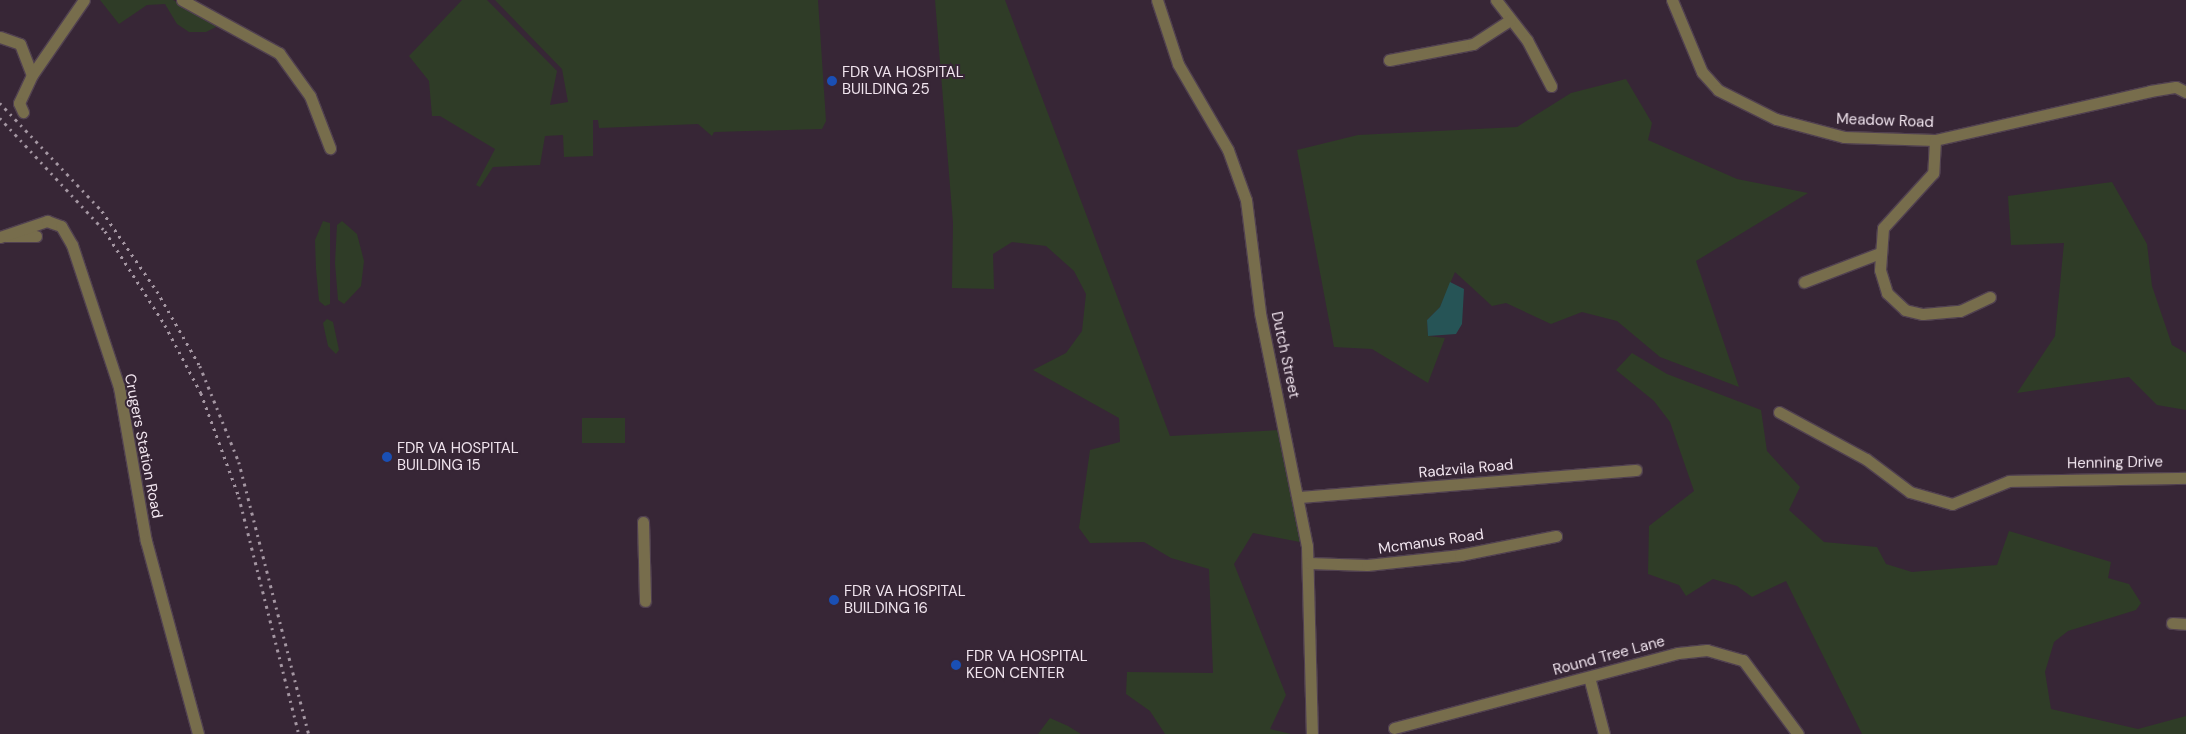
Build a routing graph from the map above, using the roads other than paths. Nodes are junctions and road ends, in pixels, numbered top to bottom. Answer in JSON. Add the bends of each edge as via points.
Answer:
{"nodes":[{"id":1,"x":84,"y":0,"type":"edge"},
{"id":2,"x":182,"y":0,"type":"edge"},
{"id":3,"x":1157,"y":0,"type":"edge"},
{"id":4,"x":1496,"y":0,"type":"edge"},
{"id":5,"x":1672,"y":0,"type":"edge"},
{"id":6,"x":1510,"y":20,"type":"junction"},
{"id":7,"x":0,"y":37,"type":"edge"},
{"id":8,"x":1390,"y":60,"type":"dead end"},
{"id":9,"x":32,"y":75,"type":"junction"},
{"id":10,"x":1551,"y":86,"type":"dead end"},
{"id":11,"x":2186,"y":92,"type":"edge"},
{"id":12,"x":22,"y":112,"type":"dead end"},
{"id":13,"x":1935,"y":140,"type":"junction"},
{"id":14,"x":330,"y":148,"type":"dead end"},
{"id":15,"x":2,"y":236,"type":"edge"},
{"id":16,"x":36,"y":236,"type":"dead end"},
{"id":17,"x":1880,"y":253,"type":"junction"},
{"id":18,"x":1804,"y":282,"type":"dead end"},
{"id":19,"x":1990,"y":297,"type":"dead end"},
{"id":20,"x":1779,"y":412,"type":"dead end"},
{"id":21,"x":1636,"y":470,"type":"dead end"},
{"id":22,"x":2186,"y":478,"type":"edge"},
{"id":23,"x":1299,"y":497,"type":"junction"},
{"id":24,"x":643,"y":522,"type":"dead end"},
{"id":25,"x":1556,"y":536,"type":"dead end"},
{"id":26,"x":1309,"y":564,"type":"junction"},
{"id":27,"x":645,"y":601,"type":"dead end"},
{"id":28,"x":2172,"y":623,"type":"dead end"},
{"id":29,"x":2186,"y":624,"type":"edge"},
{"id":30,"x":1589,"y":677,"type":"junction"},
{"id":31,"x":1394,"y":728,"type":"dead end"},
{"id":32,"x":198,"y":734,"type":"edge"},
{"id":33,"x":1312,"y":734,"type":"edge"},
{"id":34,"x":1604,"y":734,"type":"edge"},
{"id":35,"x":1798,"y":734,"type":"edge"}],
"edges":[{"from":1,"to":9,"type":"street"},
{"from":2,"to":14,"type":"street","via":[[279,53],[310,96]]},
{"from":3,"to":23,"type":"street","name":"Dutch Street","via":[[1186,82],[1228,150],[1241,182],[1260,313]]},
{"from":4,"to":6,"type":"street"},
{"from":5,"to":13,"type":"street","name":"Meadow Road","via":[[1702,72],[1718,90],[1744,104],[1776,119],[1844,137]]},
{"from":6,"to":8,"type":"street","via":[[1473,44]]},
{"from":6,"to":10,"type":"street","via":[[1527,40]]},
{"from":7,"to":9,"type":"street","via":[[20,44]]},
{"from":9,"to":12,"type":"street","via":[[20,102]]},
{"from":11,"to":13,"type":"street","name":"Meadow Road","via":[[2176,87],[2150,91]]},
{"from":13,"to":17,"type":"street","via":[[1932,173],[1883,228]]},
{"from":15,"to":16,"type":"street"},
{"from":15,"to":32,"type":"street","name":"Crugers Station Road","via":[[47,221],[61,226],[72,245],[119,387],[146,541]]},
{"from":17,"to":18,"type":"street"},
{"from":17,"to":19,"type":"street","via":[[1887,293],[1912,313],[1960,311]]},
{"from":20,"to":22,"type":"street","name":"Henning Drive","via":[[1926,498],[1952,504],[2009,481]]},
{"from":21,"to":23,"type":"street","name":"Radzvila Road"},
{"from":23,"to":26,"type":"street","name":"Dutch Street"},
{"from":24,"to":27,"type":"street"},
{"from":25,"to":26,"type":"street","name":"Mcmanus Road","via":[[1452,556],[1367,565]]},
{"from":26,"to":33,"type":"street","name":"Dutch Street"},
{"from":28,"to":29,"type":"street"},
{"from":30,"to":31,"type":"street","name":"Round Tree Lane"},
{"from":30,"to":34,"type":"street"},
{"from":30,"to":35,"type":"street","name":"Round Tree Lane","via":[[1678,653],[1707,650],[1733,656],[1751,669]]}]}
